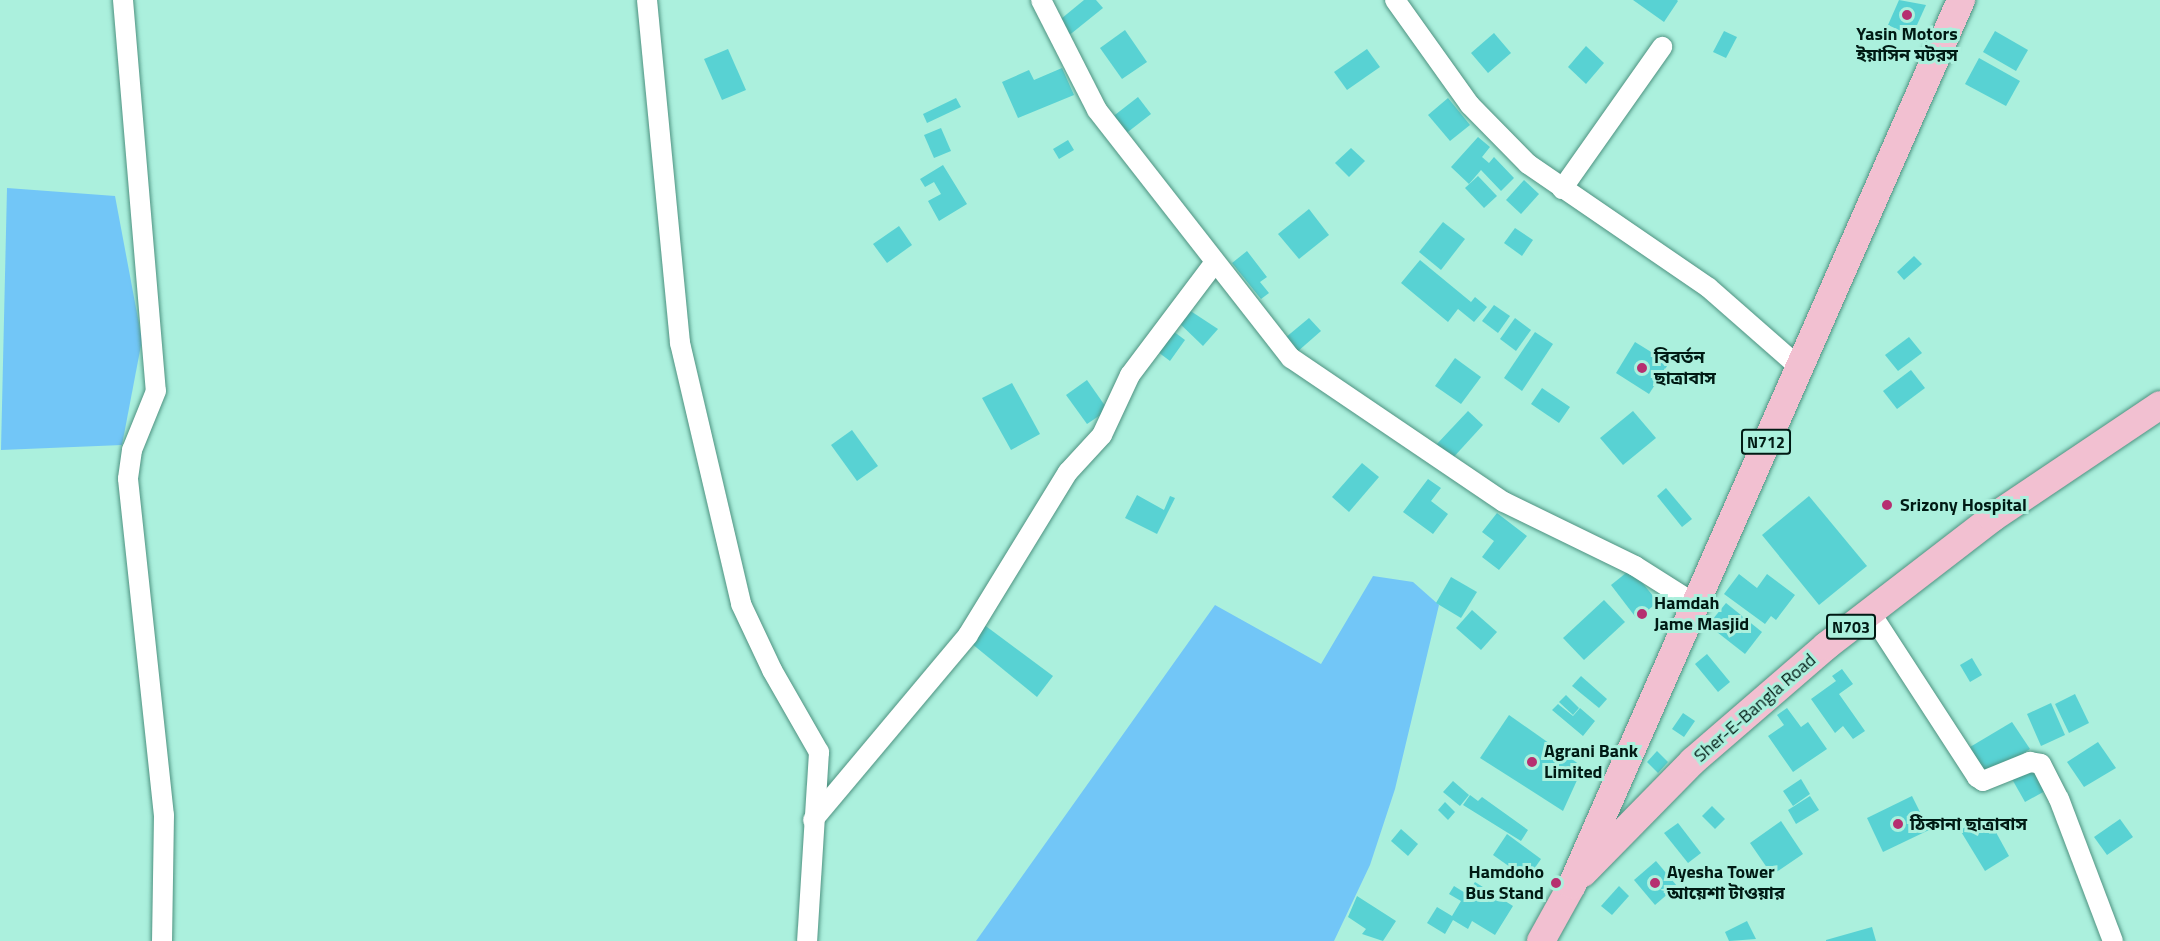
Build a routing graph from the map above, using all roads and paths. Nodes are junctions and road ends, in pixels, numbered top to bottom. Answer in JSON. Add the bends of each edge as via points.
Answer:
{"nodes":[{"id":1,"x":123,"y":0,"type":"edge"},
{"id":2,"x":647,"y":0,"type":"edge"},
{"id":3,"x":1041,"y":0,"type":"edge"},
{"id":4,"x":1395,"y":0,"type":"edge"},
{"id":5,"x":1961,"y":0,"type":"edge"},
{"id":6,"x":1662,"y":47,"type":"dead end"},
{"id":7,"x":1562,"y":189,"type":"junction"},
{"id":8,"x":1215,"y":262,"type":"junction"},
{"id":9,"x":1799,"y":367,"type":"junction"},
{"id":10,"x":2160,"y":405,"type":"edge"},
{"id":11,"x":1695,"y":604,"type":"junction"},
{"id":12,"x":1870,"y":612,"type":"junction"},
{"id":13,"x":813,"y":820,"type":"junction"},
{"id":14,"x":1572,"y":885,"type":"junction"},
{"id":15,"x":162,"y":941,"type":"edge"},
{"id":16,"x":807,"y":941,"type":"edge"},
{"id":17,"x":1541,"y":941,"type":"edge"},
{"id":18,"x":2113,"y":941,"type":"edge"}],
"edges":[{"from":1,"to":15,"type":"street","via":[[156,391],[132,450],[128,478],[164,815]]},
{"from":2,"to":13,"type":"street","via":[[680,343],[741,603],[772,670],[819,752]]},
{"from":3,"to":8,"type":"street","via":[[1097,110]]},
{"from":4,"to":7,"type":"street","via":[[1470,105],[1528,164]]},
{"from":5,"to":9,"type":"highway","number":"N712"},
{"from":6,"to":7,"type":"street"},
{"from":7,"to":9,"type":"street","via":[[1709,288]]},
{"from":8,"to":11,"type":"street","via":[[1297,364],[1504,502],[1635,567]]},
{"from":8,"to":13,"type":"street","via":[[1130,375],[1110,423],[1068,472],[968,635]]},
{"from":9,"to":11,"type":"highway","number":"N712"},
{"from":10,"to":12,"type":"highway","name":"Sher-E-Bangla Road","number":"N703","via":[[1992,518]]},
{"from":11,"to":14,"type":"highway","number":"N712"},
{"from":12,"to":14,"type":"highway","name":"Sher-E-Bangla Road","number":"N703","via":[[1693,761]]},
{"from":12,"to":18,"type":"street","via":[[1977,777],[1983,781],[2031,762],[2041,764],[2059,799]]},
{"from":13,"to":16,"type":"street"},
{"from":14,"to":17,"type":"highway","number":"N712"}]}
